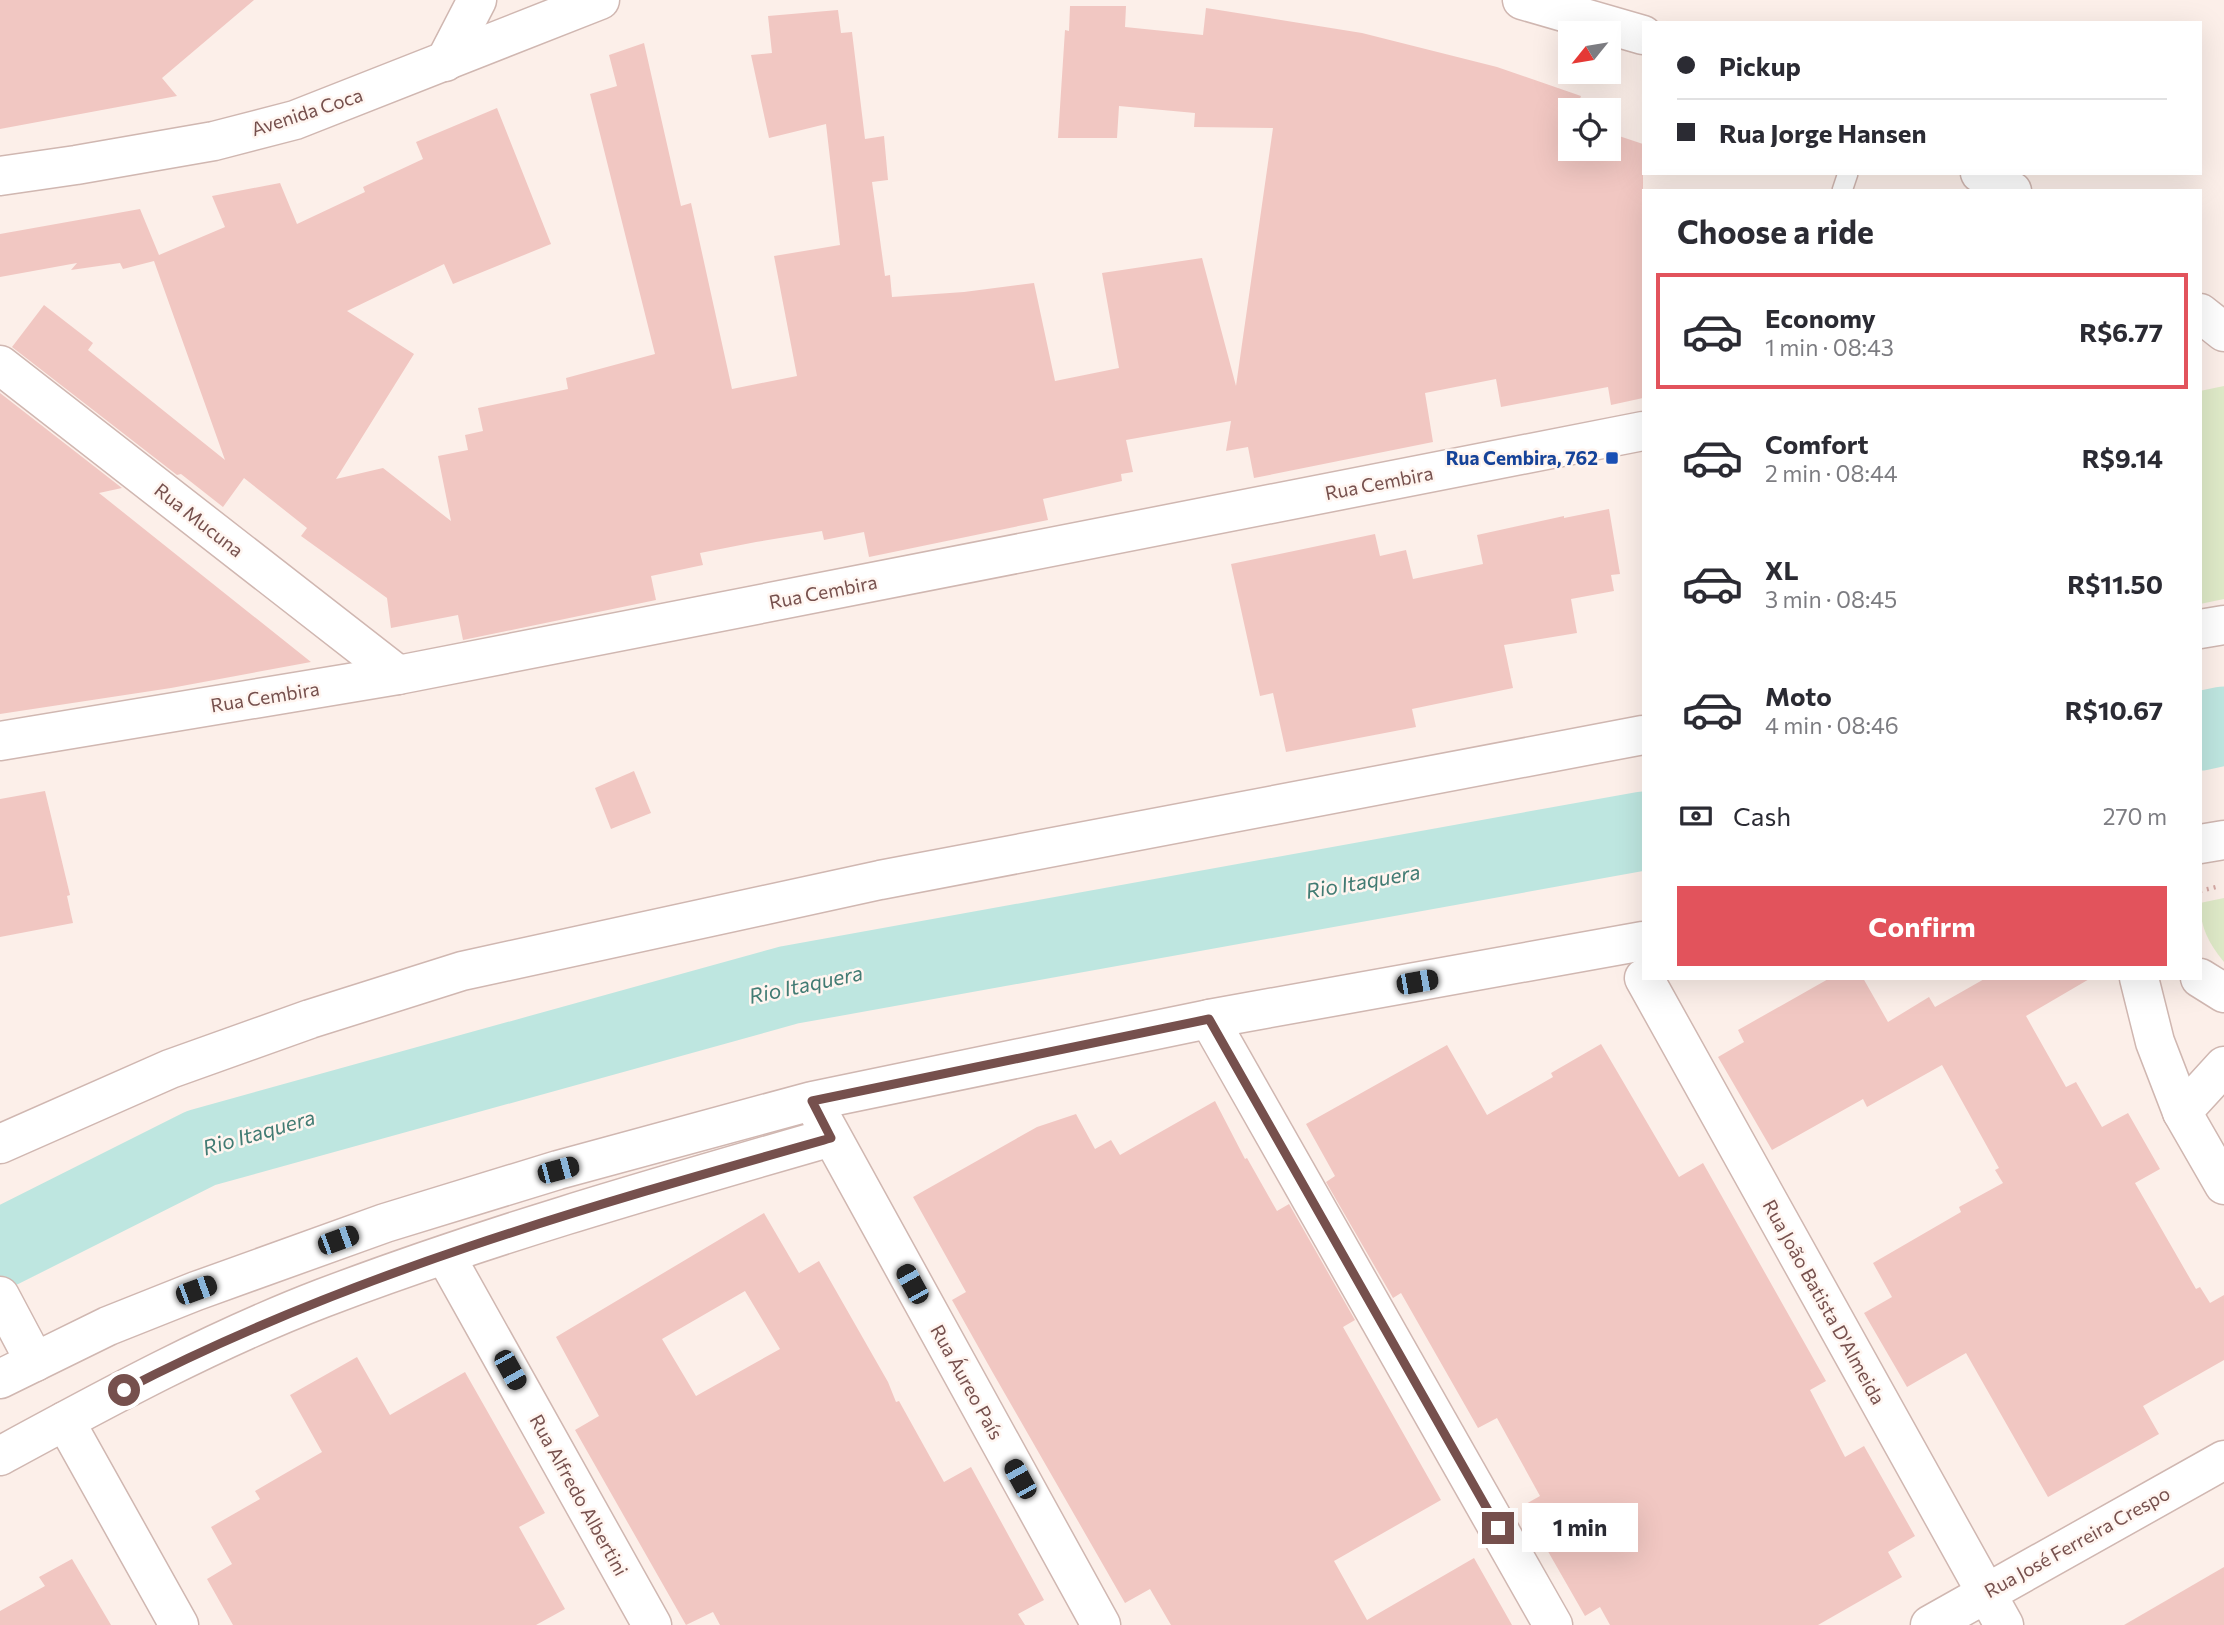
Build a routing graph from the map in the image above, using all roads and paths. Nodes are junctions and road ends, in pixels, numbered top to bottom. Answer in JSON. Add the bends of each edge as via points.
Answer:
{"nodes":[{"id":1,"x":477,"y":0,"type":"edge"},
{"id":2,"x":600,"y":0,"type":"edge"},
{"id":3,"x":1522,"y":0,"type":"edge"},
{"id":4,"x":1642,"y":35,"type":"edge"},
{"id":5,"x":445,"y":62,"type":"junction"},
{"id":6,"x":1984,"y":175,"type":"edge"},
{"id":7,"x":0,"y":176,"type":"edge"},
{"id":8,"x":2008,"y":189,"type":"edge"},
{"id":9,"x":0,"y":365,"type":"edge"},
{"id":10,"x":1642,"y":431,"type":"edge"},
{"id":11,"x":2224,"y":625,"type":"edge"},
{"id":12,"x":2202,"y":629,"type":"edge"},
{"id":13,"x":398,"y":675,"type":"junction"},
{"id":14,"x":1642,"y":735,"type":"edge"},
{"id":15,"x":0,"y":741,"type":"edge"},
{"id":16,"x":2224,"y":840,"type":"edge"},
{"id":17,"x":2202,"y":844,"type":"edge"},
{"id":18,"x":2224,"y":886,"type":"edge"},
{"id":19,"x":2202,"y":891,"type":"edge"},
{"id":20,"x":1639,"y":960,"type":"edge"},
{"id":21,"x":2202,"y":979,"type":"edge"},
{"id":22,"x":1650,"y":980,"type":"edge"},
{"id":23,"x":2140,"y":980,"type":"edge"},
{"id":24,"x":2224,"y":993,"type":"edge"},
{"id":25,"x":1209,"y":1019,"type":"junction"},
{"id":26,"x":2224,"y":1066,"type":"edge"},
{"id":27,"x":812,"y":1101,"type":"junction"},
{"id":28,"x":2182,"y":1112,"type":"junction"},
{"id":29,"x":831,"y":1138,"type":"junction"},
{"id":30,"x":0,"y":1144,"type":"edge"},
{"id":31,"x":2224,"y":1185,"type":"edge"},
{"id":32,"x":445,"y":1255,"type":"junction"},
{"id":33,"x":6,"y":1308,"type":"edge"},
{"id":34,"x":35,"y":1362,"type":"junction"},
{"id":35,"x":0,"y":1379,"type":"edge"},
{"id":36,"x":65,"y":1420,"type":"junction"},
{"id":37,"x":0,"y":1456,"type":"edge"},
{"id":38,"x":2224,"y":1460,"type":"edge"},
{"id":39,"x":1995,"y":1609,"type":"edge"},
{"id":40,"x":179,"y":1625,"type":"edge"},
{"id":41,"x":652,"y":1625,"type":"edge"},
{"id":42,"x":1101,"y":1625,"type":"edge"},
{"id":43,"x":1553,"y":1625,"type":"edge"},
{"id":44,"x":1930,"y":1625,"type":"edge"}],
"edges":[{"from":1,"to":5,"type":"street"},
{"from":2,"to":5,"type":"street","name":"Avenida Coca"},
{"from":3,"to":4,"type":"street"},
{"from":5,"to":7,"type":"street","name":"Avenida Coca","via":[[295,120],[214,141]]},
{"from":6,"to":8,"type":"street"},
{"from":9,"to":13,"type":"street","name":"Rua Mucuna"},
{"from":10,"to":13,"type":"street","name":"Rua Cembira"},
{"from":11,"to":12,"type":"street"},
{"from":13,"to":15,"type":"street","name":"Rua Cembira"},
{"from":14,"to":30,"type":"street","via":[[880,880],[462,971],[170,1069]]},
{"from":16,"to":17,"type":"street"},
{"from":18,"to":19,"type":"path"},
{"from":20,"to":25,"type":"street"},
{"from":21,"to":24,"type":"street"},
{"from":22,"to":39,"type":"street","name":"Rua João Batista D'Almeida"},
{"from":23,"to":28,"type":"street","via":[[2155,1042]]},
{"from":25,"to":27,"type":"street"},
{"from":25,"to":43,"type":"street"},
{"from":26,"to":28,"type":"street"},
{"from":27,"to":29,"type":"street","name":"Rua Áureo País"},
{"from":27,"to":34,"type":"street","via":[[385,1223],[108,1326]]},
{"from":28,"to":31,"type":"street"},
{"from":29,"to":32,"type":"street"},
{"from":29,"to":42,"type":"street","name":"Rua Áureo País"},
{"from":32,"to":36,"type":"street","via":[[321,1299]]},
{"from":32,"to":41,"type":"street","name":"Rua Alfredo Albertini"},
{"from":33,"to":34,"type":"street"},
{"from":34,"to":35,"type":"street"},
{"from":36,"to":37,"type":"street"},
{"from":36,"to":40,"type":"street"},
{"from":38,"to":39,"type":"street","name":"Rua José Ferreira Crespo"},
{"from":39,"to":44,"type":"street","name":"Rua José Ferreira Crespo"}]}
